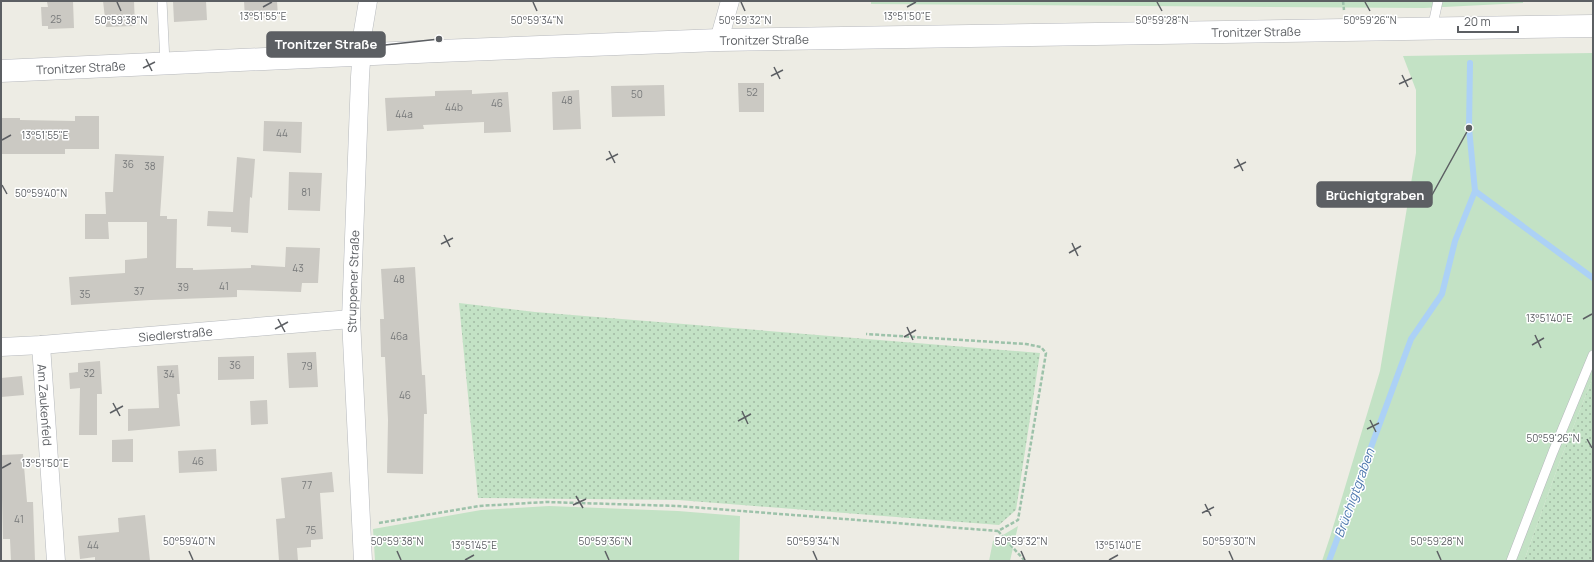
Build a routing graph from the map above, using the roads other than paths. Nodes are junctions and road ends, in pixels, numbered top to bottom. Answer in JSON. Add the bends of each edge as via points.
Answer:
{"nodes":[{"id":1,"x":162,"y":1,"type":"edge"},
{"id":2,"x":368,"y":1,"type":"edge"},
{"id":3,"x":730,"y":1,"type":"edge"},
{"id":4,"x":1438,"y":1,"type":"edge"},
{"id":5,"x":1593,"y":26,"type":"edge"},
{"id":6,"x":1432,"y":29,"type":"junction"},
{"id":7,"x":719,"y":40,"type":"junction"},
{"id":8,"x":362,"y":54,"type":"junction"},
{"id":9,"x":165,"y":63,"type":"junction"},
{"id":10,"x":1,"y":71,"type":"edge"},
{"id":11,"x":351,"y":319,"type":"junction"},
{"id":12,"x":41,"y":346,"type":"junction"},
{"id":13,"x":1,"y":347,"type":"edge"},
{"id":14,"x":1593,"y":356,"type":"edge"},
{"id":15,"x":56,"y":561,"type":"edge"},
{"id":16,"x":363,"y":561,"type":"edge"},
{"id":17,"x":1512,"y":561,"type":"edge"}],
"edges":[{"from":1,"to":9,"type":"lane"},
{"from":2,"to":8,"type":"street","name":"Struppener Straße"},
{"from":3,"to":7,"type":"street"},
{"from":4,"to":6,"type":"lane"},
{"from":5,"to":6,"type":"street","name":"Tronitzer Straße"},
{"from":6,"to":7,"type":"street","name":"Tronitzer Straße"},
{"from":7,"to":8,"type":"street","name":"Tronitzer Straße"},
{"from":8,"to":9,"type":"street","name":"Tronitzer Straße"},
{"from":8,"to":11,"type":"street","name":"Struppener Straße"},
{"from":9,"to":10,"type":"street","name":"Tronitzer Straße"},
{"from":11,"to":12,"type":"street","name":"Siedlerstraße"},
{"from":11,"to":16,"type":"street","name":"Struppener Straße"},
{"from":12,"to":13,"type":"street","name":"Siedlerstraße"},
{"from":12,"to":15,"type":"street","name":"Am Zaukenfeld"},
{"from":14,"to":17,"type":"lane"}]}
